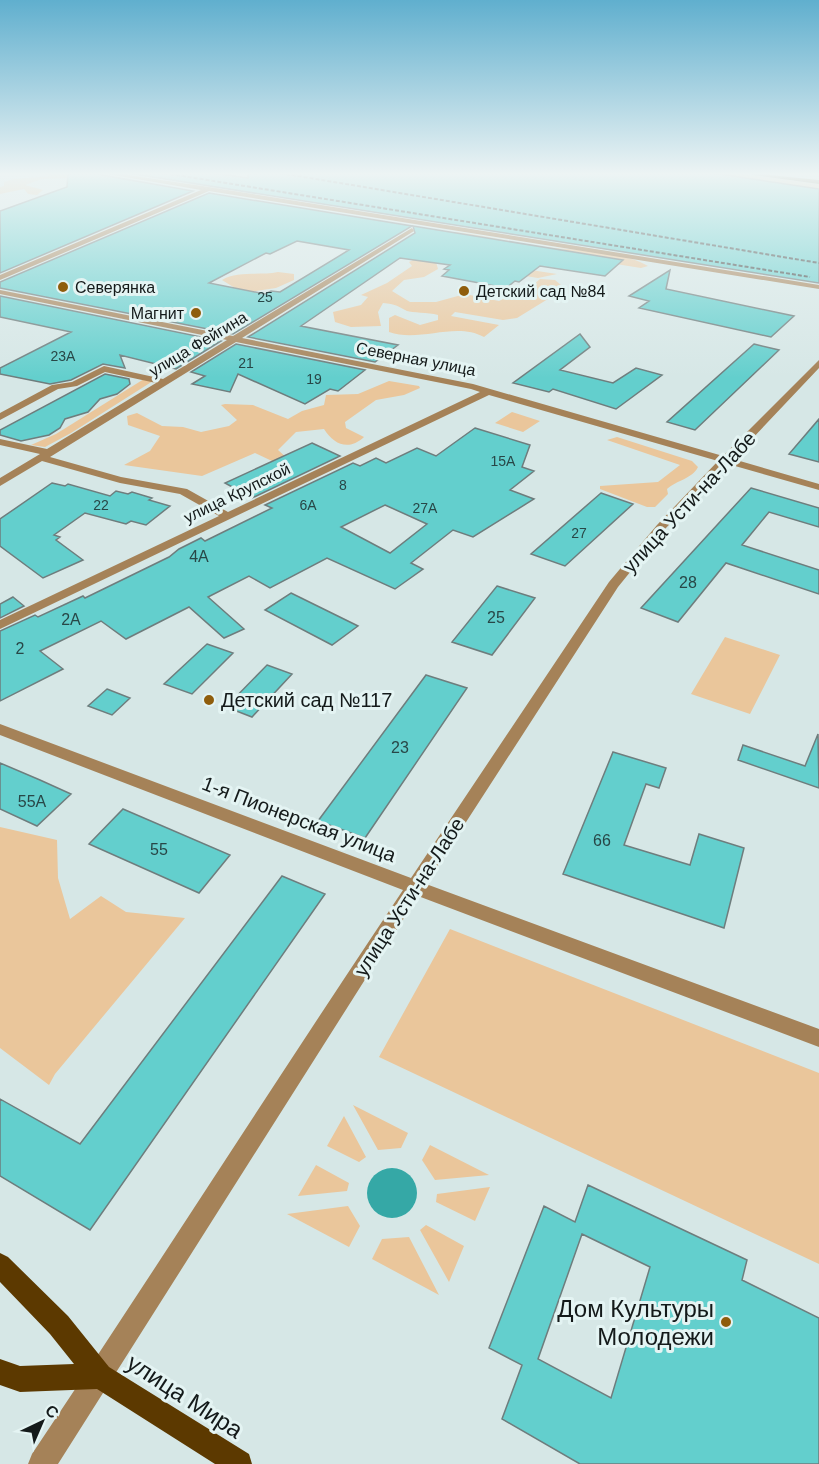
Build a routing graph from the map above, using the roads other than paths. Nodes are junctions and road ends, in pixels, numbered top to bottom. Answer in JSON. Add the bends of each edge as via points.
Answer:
{"nodes":[{"id":1,"x":86,"y":241,"type":"edge"},
{"id":2,"x":394,"y":241,"type":"edge"},
{"id":3,"x":535,"y":241,"type":"edge"},
{"id":4,"x":0,"y":278,"type":"edge"},
{"id":5,"x":819,"y":287,"type":"edge"},
{"id":6,"x":0,"y":292,"type":"edge"},
{"id":7,"x":235,"y":339,"type":"junction"},
{"id":8,"x":819,"y":363,"type":"edge"},
{"id":9,"x":165,"y":382,"type":"junction"},
{"id":10,"x":489,"y":391,"type":"junction"},
{"id":11,"x":0,"y":417,"type":"edge"},
{"id":12,"x":0,"y":442,"type":"edge"},
{"id":13,"x":45,"y":455,"type":"junction"},
{"id":14,"x":726,"y":460,"type":"junction"},
{"id":15,"x":0,"y":483,"type":"edge"},
{"id":16,"x":819,"y":487,"type":"edge"},
{"id":17,"x":227,"y":516,"type":"junction"},
{"id":18,"x":0,"y":625,"type":"edge"},
{"id":19,"x":0,"y":729,"type":"edge"},
{"id":20,"x":416,"y":888,"type":"junction"},
{"id":21,"x":819,"y":1038,"type":"edge"},
{"id":22,"x":0,"y":1265,"type":"edge"},
{"id":23,"x":0,"y":1372,"type":"edge"},
{"id":24,"x":100,"y":1376,"type":"junction"},
{"id":25,"x":42,"y":1464,"type":"edge"},
{"id":26,"x":238,"y":1464,"type":"edge"}],
"edges":[{"from":1,"to":4,"type":"street"},
{"from":2,"to":7,"type":"street","name":"улица Фейгина"},
{"from":3,"to":5,"type":"street"},
{"from":6,"to":7,"type":"street","name":"Северная улица"},
{"from":7,"to":9,"type":"street","name":"улица Фейгина"},
{"from":7,"to":10,"type":"street","name":"Северная улица"},
{"from":8,"to":14,"type":"street","name":"улица Усти-на-Лабе"},
{"from":9,"to":11,"type":"street","via":[[104,369],[74,384],[55,387]]},
{"from":9,"to":13,"type":"street","name":"улица Фейгина"},
{"from":10,"to":14,"type":"street","name":"Северная улица"},
{"from":10,"to":17,"type":"street","name":"улица Крупской"},
{"from":12,"to":13,"type":"street"},
{"from":13,"to":15,"type":"street","name":"улица Фейгина"},
{"from":13,"to":17,"type":"street","via":[[120,480],[177,489]]},
{"from":14,"to":16,"type":"street","name":"Северная улица"},
{"from":14,"to":20,"type":"street","name":"улица Усти-на-Лабе","via":[[613,585]]},
{"from":17,"to":18,"type":"street","name":"улица Крупской"},
{"from":19,"to":20,"type":"street","name":"1-я Пионерская улица"},
{"from":20,"to":21,"type":"street","name":"1-я Пионерская улица"},
{"from":20,"to":24,"type":"street","name":"улица Усти-на-Лабе"},
{"from":22,"to":24,"type":"main road","name":"улица Мира","via":[[59,1325]]},
{"from":23,"to":24,"type":"main road","name":"улица Мира","via":[[20,1379]]},
{"from":24,"to":25,"type":"street","name":"улица Усти-на-Лабе"},
{"from":24,"to":26,"type":"main road","name":"улица Мира"}]}
